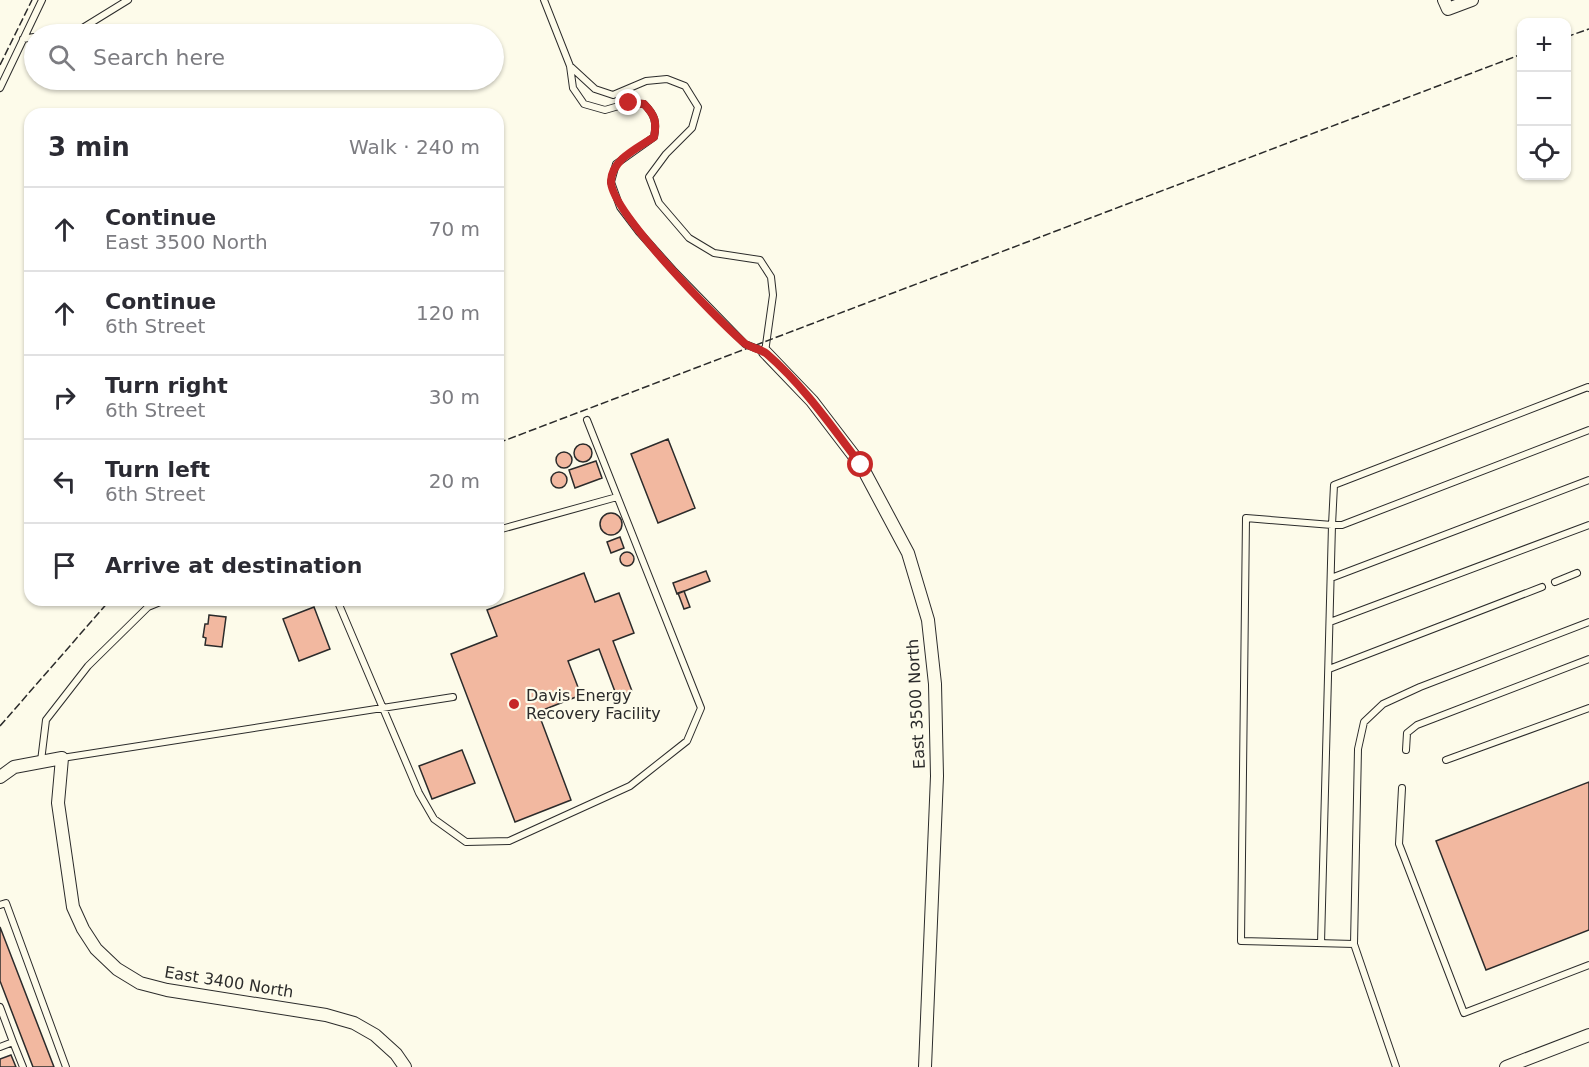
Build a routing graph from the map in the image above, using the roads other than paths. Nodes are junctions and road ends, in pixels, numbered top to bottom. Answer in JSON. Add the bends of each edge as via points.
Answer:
{"nodes":[{"id":1,"x":42,"y":0,"type":"edge"},
{"id":2,"x":128,"y":0,"type":"edge"},
{"id":3,"x":544,"y":0,"type":"edge"},
{"id":4,"x":1472,"y":0,"type":"edge"},
{"id":5,"x":1446,"y":5,"type":"edge"},
{"id":6,"x":30,"y":24,"type":"edge"},
{"id":7,"x":89,"y":24,"type":"edge"},
{"id":8,"x":23,"y":39,"type":"edge"},
{"id":9,"x":570,"y":66,"type":"junction"},
{"id":10,"x":0,"y":88,"type":"edge"},
{"id":11,"x":765,"y":352,"type":"junction"},
{"id":12,"x":1589,"y":388,"type":"edge"},
{"id":13,"x":588,"y":420,"type":"dead end"},
{"id":14,"x":1589,"y":430,"type":"edge"},
{"id":15,"x":1589,"y":480,"type":"edge"},
{"id":16,"x":617,"y":497,"type":"junction"},
{"id":17,"x":1332,"y":525,"type":"junction"},
{"id":18,"x":1589,"y":525,"type":"edge"},
{"id":19,"x":504,"y":528,"type":"edge"},
{"id":20,"x":1577,"y":573,"type":"dead end"},
{"id":21,"x":1331,"y":578,"type":"junction"},
{"id":22,"x":1555,"y":582,"type":"dead end"},
{"id":23,"x":1542,"y":587,"type":"dead end"},
{"id":24,"x":150,"y":606,"type":"edge"},
{"id":25,"x":340,"y":606,"type":"edge"},
{"id":26,"x":1330,"y":622,"type":"junction"},
{"id":27,"x":1589,"y":622,"type":"edge"},
{"id":28,"x":1589,"y":659,"type":"edge"},
{"id":29,"x":1329,"y":669,"type":"junction"},
{"id":30,"x":453,"y":698,"type":"dead end"},
{"id":31,"x":1589,"y":708,"type":"edge"},
{"id":32,"x":384,"y":710,"type":"junction"},
{"id":33,"x":1406,"y":750,"type":"dead end"},
{"id":34,"x":62,"y":758,"type":"junction"},
{"id":35,"x":1446,"y":760,"type":"dead end"},
{"id":36,"x":41,"y":763,"type":"junction"},
{"id":37,"x":0,"y":777,"type":"edge"},
{"id":38,"x":1402,"y":788,"type":"dead end"},
{"id":39,"x":0,"y":905,"type":"edge"},
{"id":40,"x":1321,"y":943,"type":"junction"},
{"id":41,"x":1354,"y":944,"type":"junction"},
{"id":42,"x":1589,"y":965,"type":"edge"},
{"id":43,"x":0,"y":1007,"type":"edge"},
{"id":44,"x":1589,"y":1035,"type":"edge"},
{"id":45,"x":13,"y":1042,"type":"junction"},
{"id":46,"x":0,"y":1047,"type":"edge"},
{"id":47,"x":24,"y":1067,"type":"edge"},
{"id":48,"x":66,"y":1067,"type":"edge"},
{"id":49,"x":405,"y":1067,"type":"edge"},
{"id":50,"x":925,"y":1067,"type":"edge"},
{"id":51,"x":1396,"y":1067,"type":"edge"},
{"id":52,"x":1506,"y":1067,"type":"edge"}],
"edges":[{"from":1,"to":6,"type":"lane"},
{"from":2,"to":7,"type":"lane"},
{"from":3,"to":9,"type":"lane"},
{"from":4,"to":5,"type":"street"},
{"from":8,"to":10,"type":"lane"},
{"from":9,"to":11,"type":"lane","via":[[573,88],[584,104],[605,110],[629,103],[644,104],[653,113],[657,124],[654,137],[616,164],[611,182],[620,207],[673,270],[745,344]]},
{"from":9,"to":11,"type":"lane","via":[[595,89],[613,95],[646,81],[667,80],[685,86],[698,107],[692,128],[649,177],[659,203],[689,238],[714,253],[760,260],[771,277],[773,295]]},
{"from":11,"to":50,"type":"street","name":"East 3500 North","via":[[812,401],[861,465],[908,553],[928,620],[935,684],[937,776]]},
{"from":12,"to":17,"type":"lane","via":[[1334,485]]},
{"from":13,"to":16,"type":"lane"},
{"from":14,"to":17,"type":"lane","via":[[1342,525]]},
{"from":15,"to":21,"type":"lane"},
{"from":16,"to":19,"type":"lane"},
{"from":16,"to":32,"type":"lane","via":[[701,708],[687,741],[630,786],[509,841],[466,842],[434,819]]},
{"from":17,"to":21,"type":"lane"},
{"from":17,"to":40,"type":"lane","via":[[1246,518],[1240,941]]},
{"from":18,"to":26,"type":"lane"},
{"from":20,"to":22,"type":"lane"},
{"from":21,"to":26,"type":"lane"},
{"from":23,"to":29,"type":"lane"},
{"from":24,"to":36,"type":"lane","via":[[88,666],[46,720]]},
{"from":25,"to":32,"type":"lane"},
{"from":26,"to":29,"type":"lane"},
{"from":27,"to":41,"type":"lane","via":[[1420,687],[1383,704],[1364,722],[1358,750]]},
{"from":28,"to":33,"type":"lane","via":[[1417,725],[1407,733]]},
{"from":29,"to":40,"type":"lane"},
{"from":30,"to":32,"type":"lane"},
{"from":31,"to":35,"type":"lane"},
{"from":32,"to":34,"type":"lane"},
{"from":34,"to":36,"type":"street"},
{"from":34,"to":49,"type":"street","name":"East 3400 North","via":[[58,804],[73,907],[96,949],[117,969],[166,990],[326,1015],[354,1023],[375,1035]]},
{"from":36,"to":37,"type":"street","via":[[14,767]]},
{"from":38,"to":42,"type":"lane","via":[[1399,844],[1464,1013]]},
{"from":39,"to":48,"type":"lane","via":[[6,903]]},
{"from":40,"to":41,"type":"lane"},
{"from":41,"to":51,"type":"lane"},
{"from":43,"to":45,"type":"lane"},
{"from":44,"to":52,"type":"street"},
{"from":45,"to":46,"type":"lane"},
{"from":45,"to":47,"type":"lane"}]}
